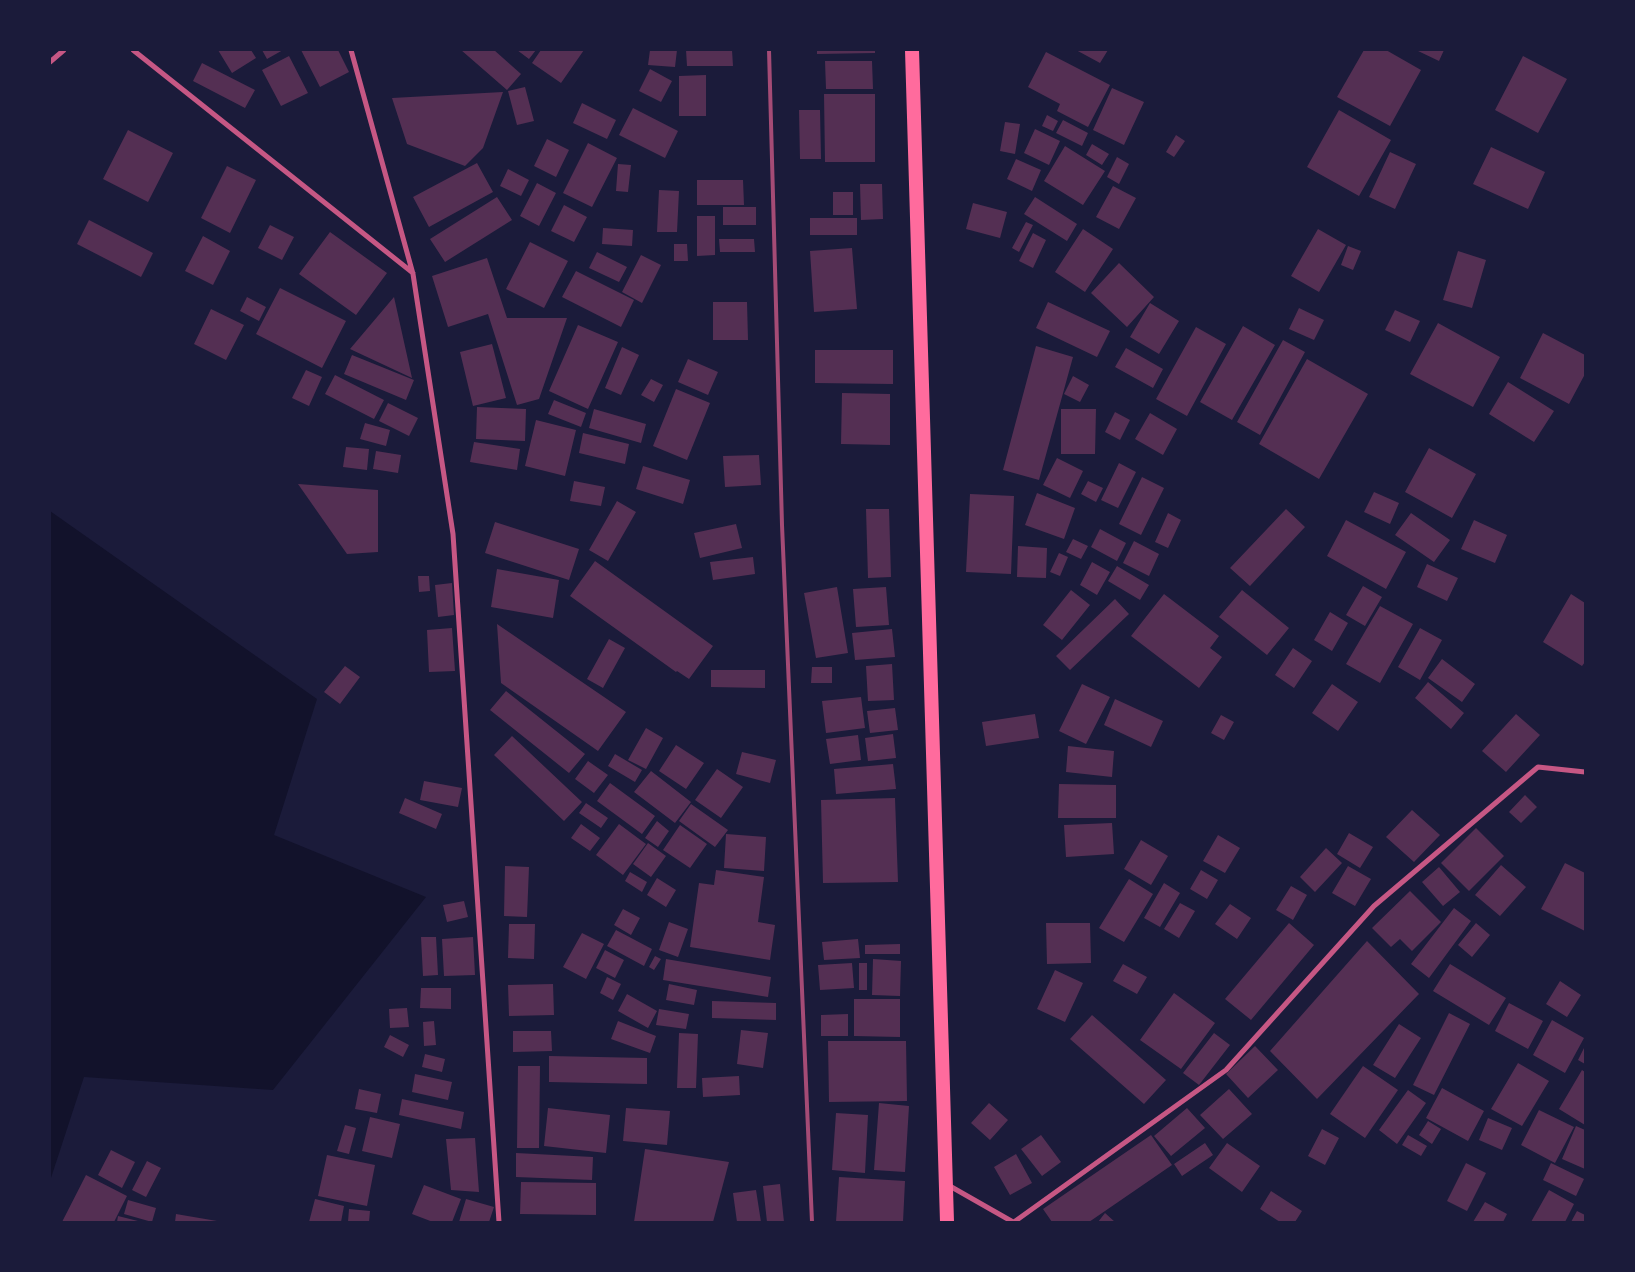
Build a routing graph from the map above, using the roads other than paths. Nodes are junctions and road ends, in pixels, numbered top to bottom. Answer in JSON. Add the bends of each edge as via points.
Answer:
{"nodes":[{"id":1,"x":64,"y":50,"type":"edge"},
{"id":2,"x":133,"y":50,"type":"edge"},
{"id":3,"x":351,"y":50,"type":"edge"},
{"id":4,"x":912,"y":50,"type":"edge"},
{"id":5,"x":50,"y":62,"type":"edge"},
{"id":6,"x":414,"y":274,"type":"junction"},
{"id":7,"x":1585,"y":772,"type":"edge"},
{"id":8,"x":947,"y":1185,"type":"junction"},
{"id":9,"x":499,"y":1222,"type":"edge"},
{"id":10,"x":947,"y":1222,"type":"edge"},
{"id":11,"x":1013,"y":1222,"type":"edge"}],
"edges":[{"from":1,"to":5,"type":"street"},
{"from":2,"to":6,"type":"street"},
{"from":3,"to":6,"type":"street"},
{"from":4,"to":8,"type":"highway"},
{"from":6,"to":9,"type":"street","via":[[453,534]]},
{"from":7,"to":11,"type":"street","via":[[1538,767],[1374,906],[1226,1070]]},
{"from":8,"to":10,"type":"highway"},
{"from":8,"to":11,"type":"street"}]}
